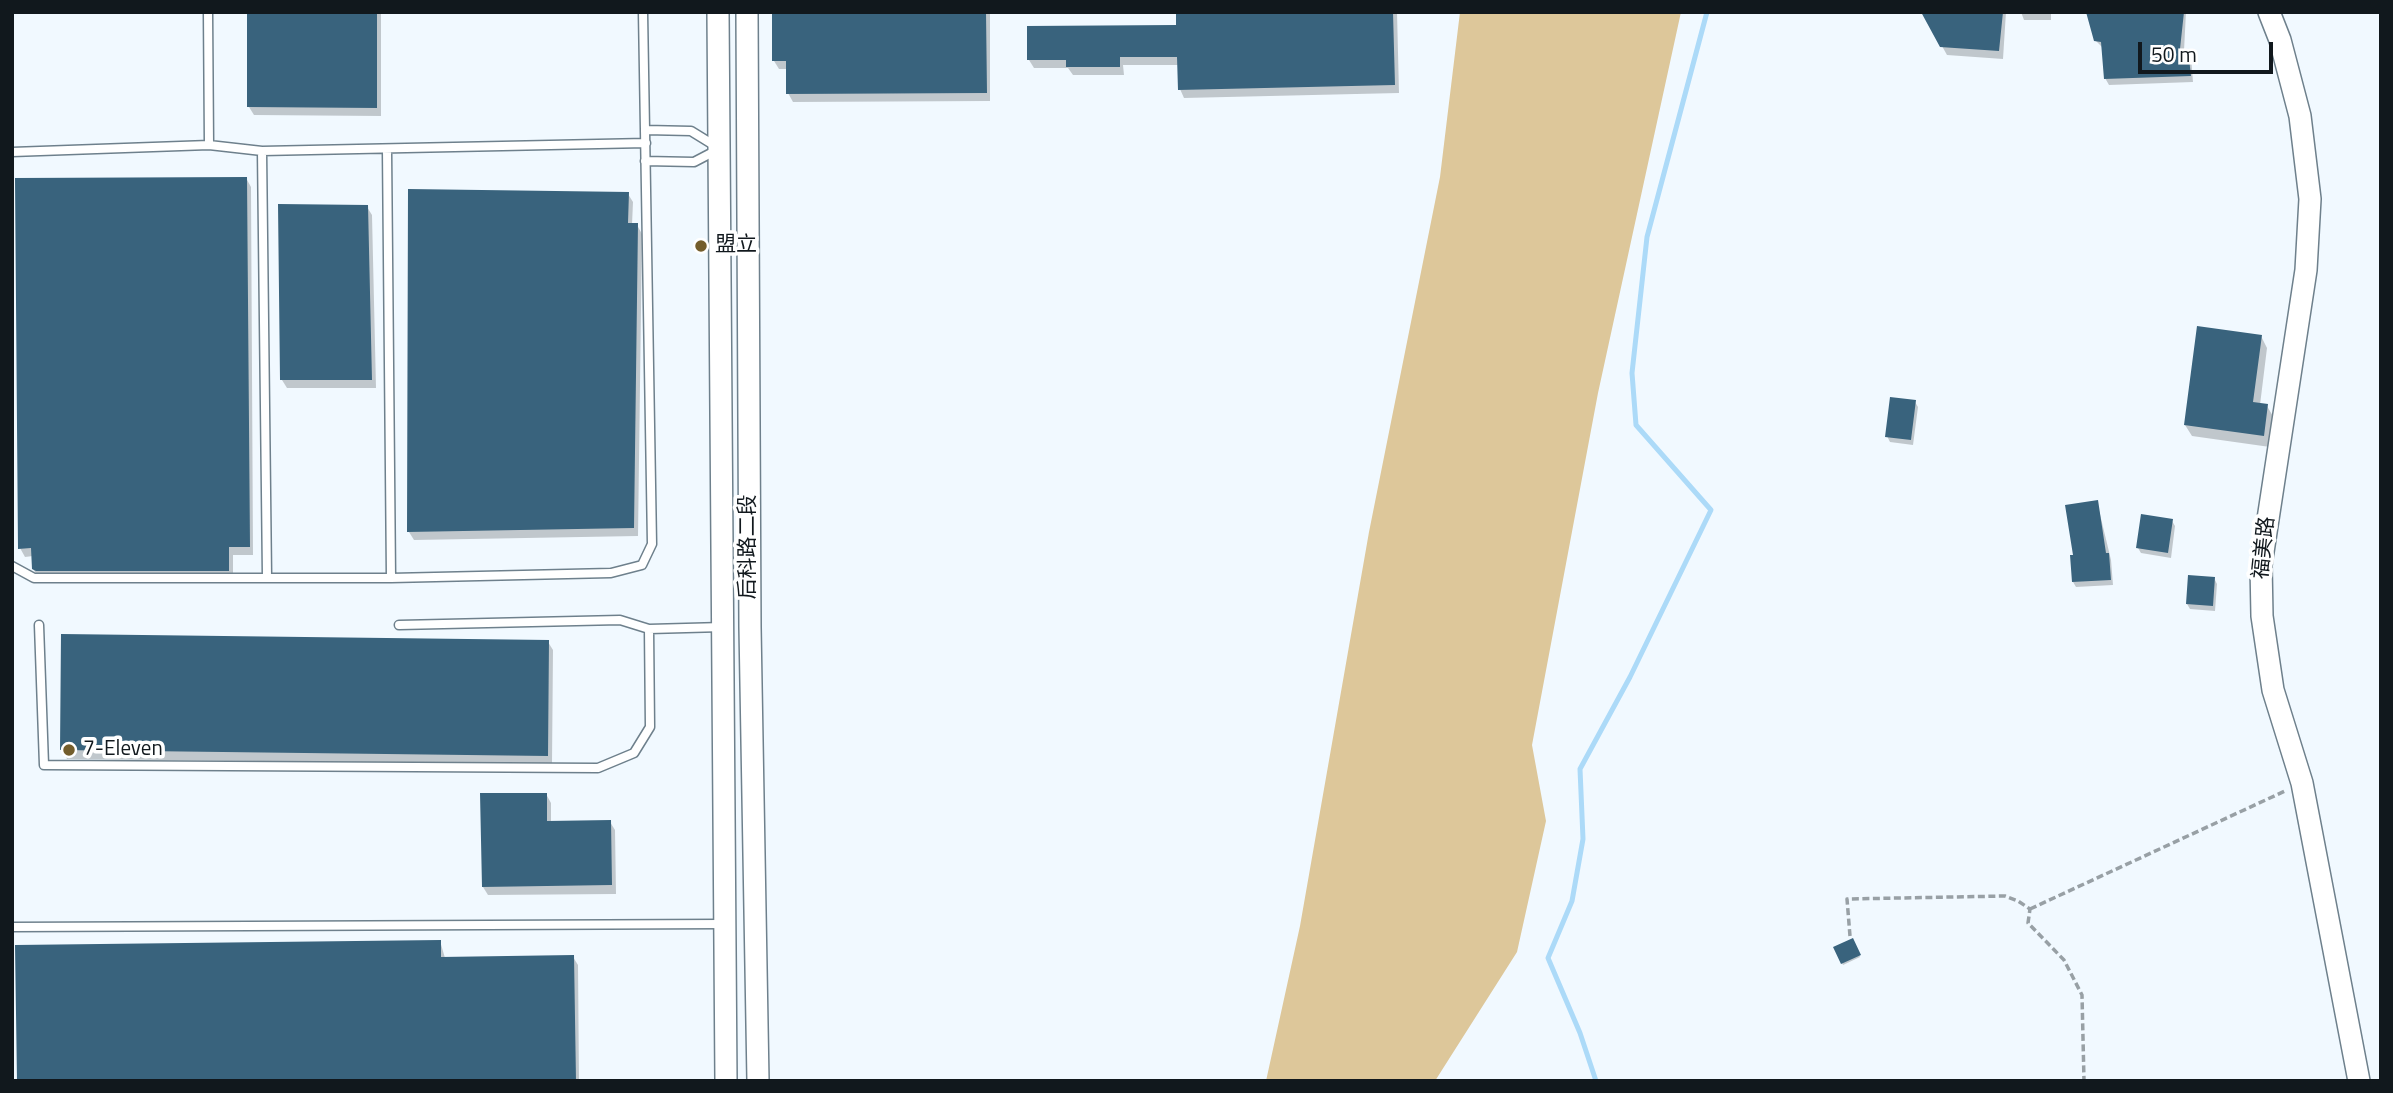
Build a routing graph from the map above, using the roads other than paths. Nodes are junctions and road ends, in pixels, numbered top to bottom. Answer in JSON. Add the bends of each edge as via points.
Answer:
{"nodes":[{"id":1,"x":208,"y":12,"type":"edge"},
{"id":2,"x":643,"y":12,"type":"edge"},
{"id":3,"x":718,"y":12,"type":"edge"},
{"id":4,"x":747,"y":12,"type":"edge"},
{"id":5,"x":2269,"y":12,"type":"edge"},
{"id":6,"x":646,"y":130,"type":"junction"},
{"id":7,"x":646,"y":143,"type":"junction"},
{"id":8,"x":209,"y":145,"type":"junction"},
{"id":9,"x":719,"y":148,"type":"junction"},
{"id":10,"x":747,"y":149,"type":"junction"},
{"id":11,"x":262,"y":150,"type":"junction"},
{"id":12,"x":387,"y":150,"type":"junction"},
{"id":13,"x":12,"y":152,"type":"edge"},
{"id":14,"x":645,"y":161,"type":"junction"},
{"id":15,"x":12,"y":566,"type":"edge"},
{"id":16,"x":267,"y":577,"type":"junction"},
{"id":17,"x":391,"y":578,"type":"junction"},
{"id":18,"x":39,"y":625,"type":"dead end"},
{"id":19,"x":399,"y":625,"type":"dead end"},
{"id":20,"x":723,"y":627,"type":"junction"},
{"id":21,"x":649,"y":629,"type":"junction"},
{"id":22,"x":756,"y":922,"type":"junction"},
{"id":23,"x":724,"y":924,"type":"junction"},
{"id":24,"x":12,"y":926,"type":"edge"},
{"id":25,"x":726,"y":1081,"type":"edge"},
{"id":26,"x":758,"y":1081,"type":"edge"},
{"id":27,"x":2359,"y":1081,"type":"edge"}],
"edges":[{"from":1,"to":8,"type":"lane"},
{"from":2,"to":6,"type":"lane"},
{"from":3,"to":9,"type":"street","name":"后科路二段"},
{"from":4,"to":10,"type":"street","name":"后科路二段"},
{"from":5,"to":27,"type":"street","name":"福美路","via":[[2300,116],[2310,199],[2306,270],[2261,565],[2262,616],[2273,690],[2302,783]]},
{"from":6,"to":7,"type":"lane"},
{"from":6,"to":9,"type":"lane","via":[[691,131]]},
{"from":7,"to":12,"type":"lane"},
{"from":7,"to":14,"type":"lane"},
{"from":8,"to":11,"type":"lane"},
{"from":8,"to":13,"type":"lane"},
{"from":9,"to":10,"type":"street"},
{"from":9,"to":14,"type":"lane","via":[[694,162]]},
{"from":9,"to":20,"type":"street","name":"后科路二段"},
{"from":10,"to":22,"type":"street","name":"后科路二段"},
{"from":11,"to":12,"type":"lane"},
{"from":11,"to":16,"type":"lane"},
{"from":12,"to":17,"type":"lane"},
{"from":14,"to":17,"type":"lane","via":[[652,544],[642,565],[611,573]]},
{"from":15,"to":16,"type":"lane","via":[[34,578]]},
{"from":16,"to":17,"type":"lane"},
{"from":18,"to":21,"type":"lane","via":[[44,765],[598,768],[634,753],[650,727]]},
{"from":19,"to":21,"type":"lane","via":[[620,620]]},
{"from":20,"to":21,"type":"lane"},
{"from":20,"to":23,"type":"street","name":"后科路二段"},
{"from":22,"to":23,"type":"street"},
{"from":22,"to":26,"type":"street","name":"后科路二段"},
{"from":23,"to":24,"type":"lane"},
{"from":23,"to":25,"type":"street","name":"后科路二段"}]}
